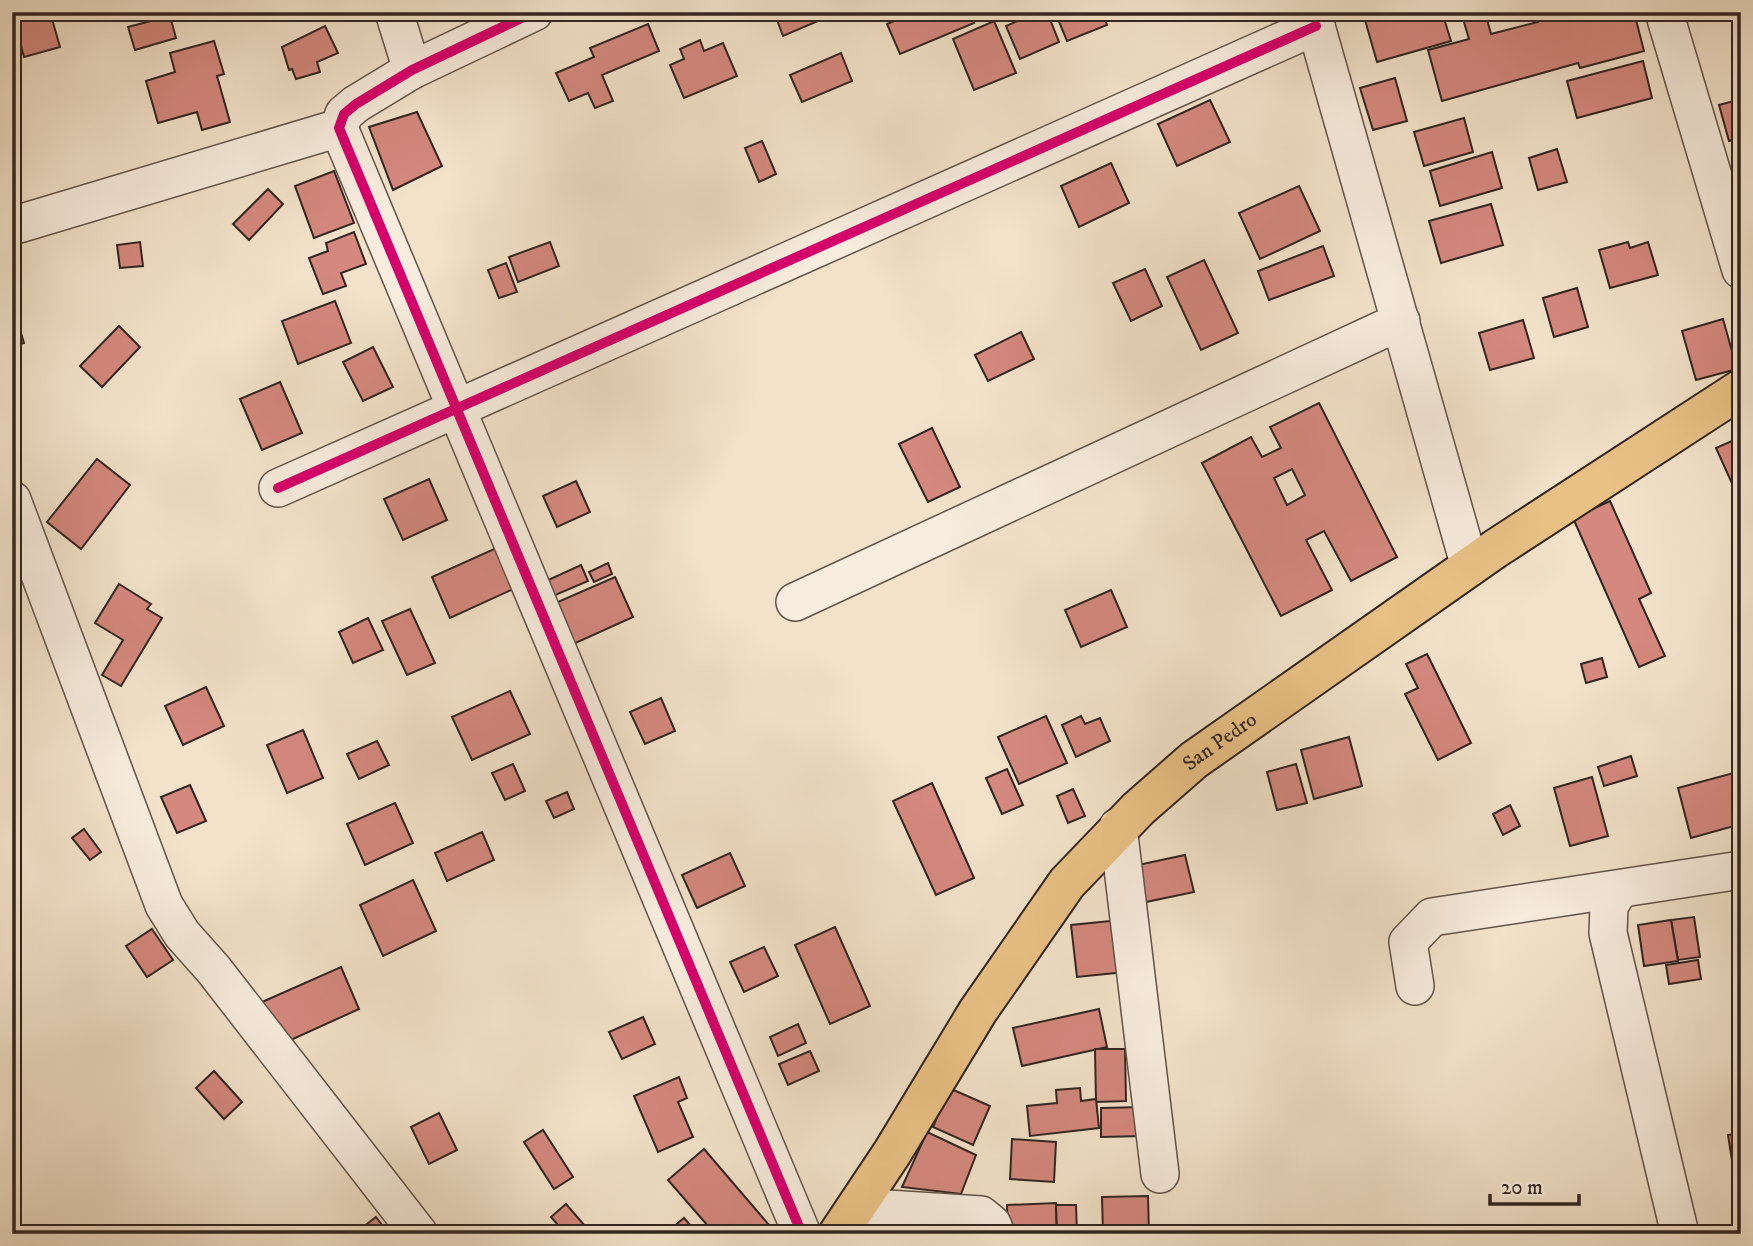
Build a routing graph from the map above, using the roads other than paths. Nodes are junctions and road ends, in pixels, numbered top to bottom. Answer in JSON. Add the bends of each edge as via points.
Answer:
{"nodes":[{"id":1,"x":394,"y":12,"type":"edge"},
{"id":2,"x":534,"y":12,"type":"edge"},
{"id":3,"x":1664,"y":12,"type":"edge"},
{"id":4,"x":1314,"y":19,"type":"edge"},
{"id":5,"x":412,"y":70,"type":"junction"},
{"id":6,"x":339,"y":128,"type":"junction"},
{"id":7,"x":12,"y":226,"type":"edge"},
{"id":8,"x":1741,"y":270,"type":"edge"},
{"id":9,"x":1401,"y":321,"type":"junction"},
{"id":10,"x":1741,"y":389,"type":"edge"},
{"id":11,"x":458,"y":409,"type":"junction"},
{"id":12,"x":278,"y":488,"type":"dead end"},
{"id":13,"x":12,"y":499,"type":"edge"},
{"id":14,"x":1470,"y":567,"type":"junction"},
{"id":15,"x":795,"y":602,"type":"dead end"},
{"id":16,"x":1118,"y":827,"type":"junction"},
{"id":17,"x":1741,"y":870,"type":"edge"},
{"id":18,"x":1619,"y":890,"type":"junction"},
{"id":19,"x":1415,"y":986,"type":"dead end"},
{"id":20,"x":1160,"y":1174,"type":"dead end"},
{"id":21,"x":847,"y":1220,"type":"edge"},
{"id":22,"x":419,"y":1234,"type":"edge"},
{"id":23,"x":802,"y":1234,"type":"edge"},
{"id":24,"x":996,"y":1234,"type":"edge"},
{"id":25,"x":1680,"y":1234,"type":"edge"}],
"edges":[{"from":1,"to":5,"type":"street"},
{"from":2,"to":5,"type":"street"},
{"from":3,"to":8,"type":"street"},
{"from":4,"to":9,"type":"street"},
{"from":4,"to":11,"type":"street"},
{"from":5,"to":6,"type":"street","via":[[356,104],[344,114]]},
{"from":6,"to":7,"type":"street"},
{"from":6,"to":11,"type":"street"},
{"from":9,"to":14,"type":"street"},
{"from":9,"to":15,"type":"street"},
{"from":10,"to":14,"type":"main road","name":"San Pedro"},
{"from":11,"to":12,"type":"street"},
{"from":11,"to":23,"type":"street"},
{"from":13,"to":22,"type":"street","via":[[164,905]]},
{"from":14,"to":16,"type":"main road","name":"San Pedro","via":[[1195,760]]},
{"from":16,"to":20,"type":"street"},
{"from":16,"to":21,"type":"main road","name":"San Pedro","via":[[1067,884],[986,1000]]},
{"from":17,"to":18,"type":"street"},
{"from":18,"to":19,"type":"street","via":[[1432,917],[1408,942]]},
{"from":18,"to":25,"type":"street","via":[[1609,906],[1608,933]]},
{"from":21,"to":24,"type":"street","via":[[981,1215]]}]}
